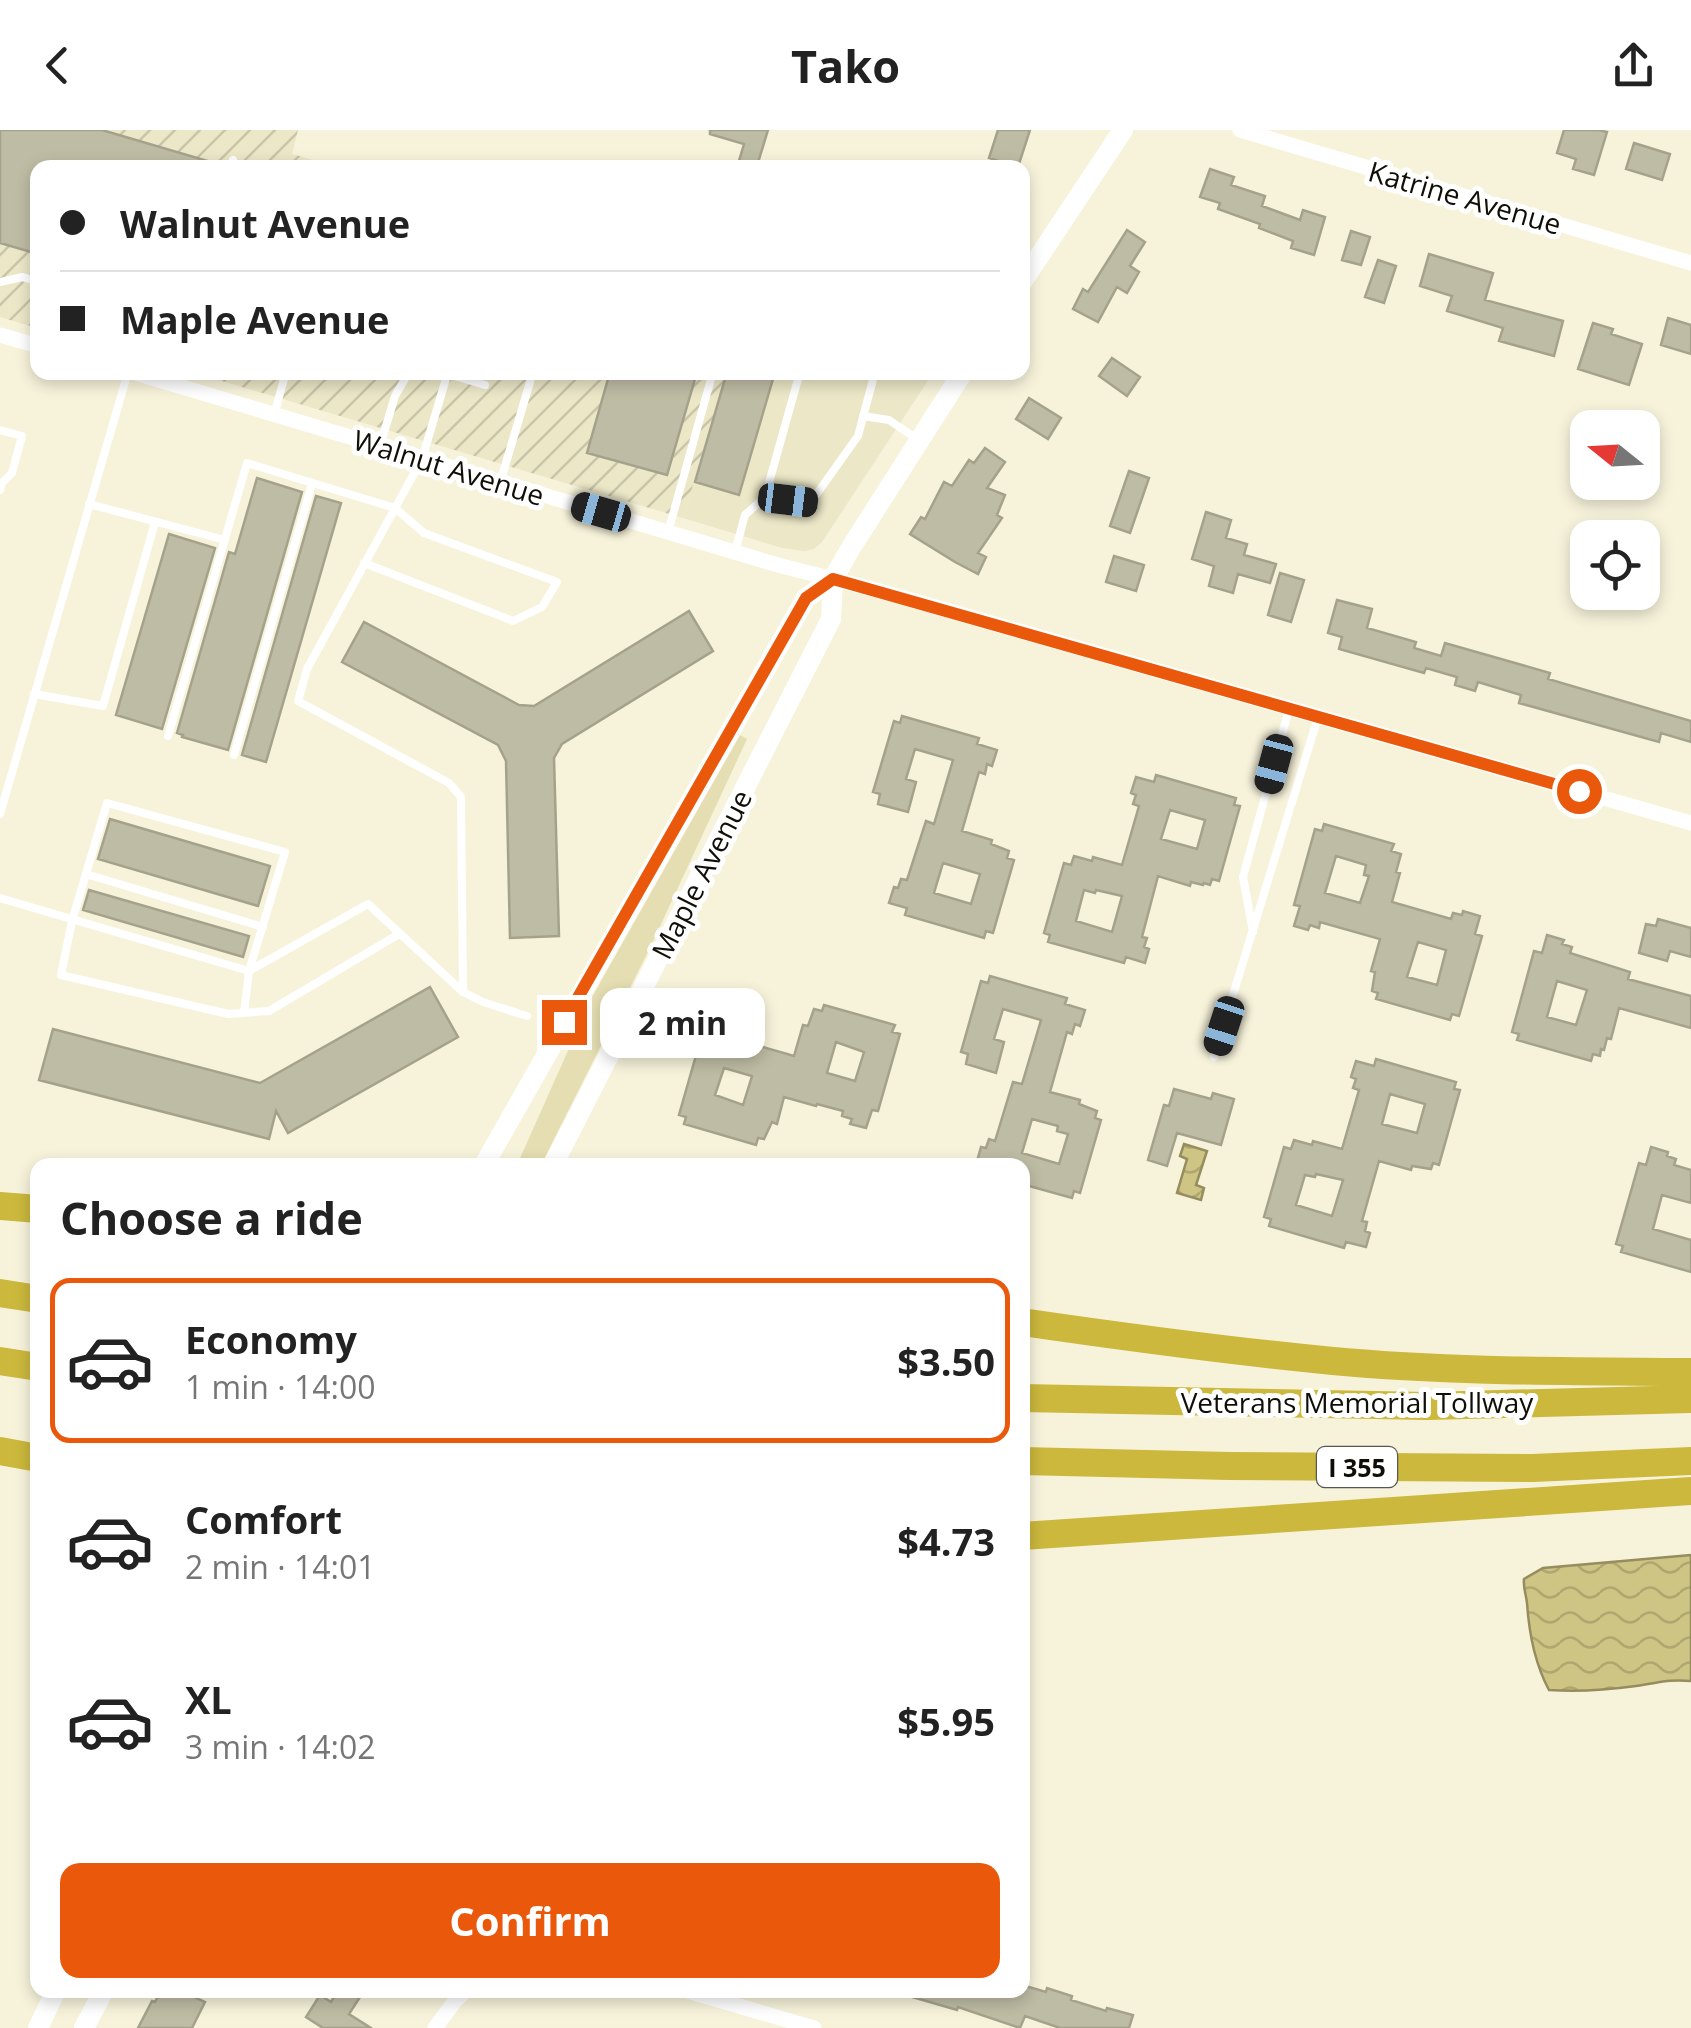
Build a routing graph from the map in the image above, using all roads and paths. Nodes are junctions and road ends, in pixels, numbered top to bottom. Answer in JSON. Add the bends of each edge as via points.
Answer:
{"nodes":[{"id":1,"x":1123,"y":130,"type":"edge"},
{"id":2,"x":1240,"y":130,"type":"edge"},
{"id":3,"x":1691,"y":263,"type":"edge"},
{"id":4,"x":1030,"y":270,"type":"edge"},
{"id":5,"x":30,"y":278,"type":"edge"},
{"id":6,"x":0,"y":282,"type":"edge"},
{"id":7,"x":0,"y":335,"type":"edge"},
{"id":8,"x":30,"y":344,"type":"edge"},
{"id":9,"x":128,"y":380,"type":"edge"},
{"id":10,"x":157,"y":380,"type":"edge"},
{"id":11,"x":284,"y":380,"type":"edge"},
{"id":12,"x":404,"y":380,"type":"edge"},
{"id":13,"x":446,"y":380,"type":"edge"},
{"id":14,"x":469,"y":380,"type":"edge"},
{"id":15,"x":530,"y":380,"type":"edge"},
{"id":16,"x":712,"y":380,"type":"edge"},
{"id":17,"x":798,"y":380,"type":"edge"},
{"id":18,"x":874,"y":380,"type":"edge"},
{"id":19,"x":958,"y":380,"type":"edge"},
{"id":20,"x":484,"y":385,"type":"dead end"},
{"id":21,"x":274,"y":415,"type":"junction"},
{"id":22,"x":863,"y":416,"type":"junction"},
{"id":23,"x":0,"y":430,"type":"edge"},
{"id":24,"x":919,"y":441,"type":"junction"},
{"id":25,"x":380,"y":446,"type":"junction"},
{"id":26,"x":422,"y":459,"type":"junction"},
{"id":27,"x":500,"y":483,"type":"junction"},
{"id":28,"x":312,"y":484,"type":"junction"},
{"id":29,"x":0,"y":490,"type":"edge"},
{"id":30,"x":764,"y":496,"type":"junction"},
{"id":31,"x":89,"y":504,"type":"junction"},
{"id":32,"x":394,"y":508,"type":"junction"},
{"id":33,"x":154,"y":522,"type":"junction"},
{"id":34,"x":668,"y":532,"type":"junction"},
{"id":35,"x":225,"y":540,"type":"junction"},
{"id":36,"x":734,"y":552,"type":"junction"},
{"id":37,"x":364,"y":563,"type":"junction"},
{"id":38,"x":833,"y":579,"type":"junction"},
{"id":39,"x":34,"y":694,"type":"junction"},
{"id":40,"x":1289,"y":709,"type":"junction"},
{"id":41,"x":1318,"y":717,"type":"junction"},
{"id":42,"x":168,"y":736,"type":"dead end"},
{"id":43,"x":234,"y":755,"type":"dead end"},
{"id":44,"x":0,"y":814,"type":"edge"},
{"id":45,"x":1691,"y":823,"type":"edge"},
{"id":46,"x":86,"y":874,"type":"junction"},
{"id":47,"x":0,"y":898,"type":"edge"},
{"id":48,"x":72,"y":920,"type":"junction"},
{"id":49,"x":262,"y":927,"type":"junction"},
{"id":50,"x":399,"y":934,"type":"junction"},
{"id":51,"x":1253,"y":934,"type":"junction"},
{"id":52,"x":250,"y":971,"type":"junction"},
{"id":53,"x":463,"y":992,"type":"junction"},
{"id":54,"x":244,"y":1013,"type":"junction"},
{"id":55,"x":528,"y":1016,"type":"dead end"},
{"id":56,"x":1214,"y":1057,"type":"dead end"},
{"id":57,"x":488,"y":1158,"type":"edge"},
{"id":58,"x":556,"y":1158,"type":"edge"},
{"id":59,"x":0,"y":1206,"type":"edge"},
{"id":60,"x":30,"y":1208,"type":"edge"},
{"id":61,"x":0,"y":1293,"type":"edge"},
{"id":62,"x":30,"y":1298,"type":"edge"},
{"id":63,"x":1030,"y":1323,"type":"edge"},
{"id":64,"x":0,"y":1361,"type":"edge"},
{"id":65,"x":30,"y":1366,"type":"edge"},
{"id":66,"x":1691,"y":1372,"type":"edge"},
{"id":67,"x":1030,"y":1398,"type":"edge"},
{"id":68,"x":1691,"y":1399,"type":"edge"},
{"id":69,"x":0,"y":1451,"type":"edge"},
{"id":70,"x":30,"y":1457,"type":"edge"},
{"id":71,"x":1030,"y":1461,"type":"edge"},
{"id":72,"x":1691,"y":1461,"type":"edge"},
{"id":73,"x":1691,"y":1491,"type":"edge"},
{"id":74,"x":1030,"y":1535,"type":"edge"},
{"id":75,"x":52,"y":1998,"type":"edge"},
{"id":76,"x":100,"y":1998,"type":"edge"},
{"id":77,"x":458,"y":1998,"type":"edge"},
{"id":78,"x":711,"y":1998,"type":"edge"},
{"id":79,"x":38,"y":2028,"type":"edge"},
{"id":80,"x":84,"y":2028,"type":"edge"},
{"id":81,"x":435,"y":2028,"type":"edge"},
{"id":82,"x":814,"y":2028,"type":"edge"}],
"edges":[{"from":1,"to":4,"type":"main road"},
{"from":2,"to":3,"type":"street","name":"Katrine Avenue"},
{"from":5,"to":6,"type":"lane"},
{"from":7,"to":8,"type":"street"},
{"from":9,"to":31,"type":"lane"},
{"from":10,"to":21,"type":"street","name":"Walnut Avenue"},
{"from":11,"to":21,"type":"lane"},
{"from":12,"to":25,"type":"lane"},
{"from":13,"to":26,"type":"lane"},
{"from":14,"to":20,"type":"lane"},
{"from":15,"to":27,"type":"lane"},
{"from":16,"to":34,"type":"lane"},
{"from":17,"to":30,"type":"lane"},
{"from":18,"to":22,"type":"lane"},
{"from":19,"to":24,"type":"main road","name":"Maple Avenue"},
{"from":21,"to":25,"type":"street","name":"Walnut Avenue"},
{"from":22,"to":24,"type":"lane","via":[[889,420]]},
{"from":22,"to":30,"type":"lane","via":[[858,436],[811,502]]},
{"from":23,"to":29,"type":"lane","via":[[22,436]]},
{"from":24,"to":38,"type":"main road","name":"Maple Avenue"},
{"from":25,"to":26,"type":"street","name":"Walnut Avenue"},
{"from":26,"to":27,"type":"street","name":"Walnut Avenue"},
{"from":26,"to":32,"type":"lane"},
{"from":27,"to":34,"type":"street","name":"Walnut Avenue"},
{"from":28,"to":32,"type":"lane"},
{"from":28,"to":35,"type":"lane","via":[[247,463]]},
{"from":28,"to":43,"type":"lane"},
{"from":30,"to":36,"type":"lane","via":[[745,515]]},
{"from":31,"to":33,"type":"lane"},
{"from":31,"to":39,"type":"lane"},
{"from":32,"to":37,"type":"lane"},
{"from":32,"to":37,"type":"lane","via":[[424,533],[557,582],[542,607],[513,621]]},
{"from":33,"to":35,"type":"lane"},
{"from":33,"to":39,"type":"lane","via":[[103,706]]},
{"from":34,"to":36,"type":"street","name":"Walnut Avenue"},
{"from":35,"to":42,"type":"lane"},
{"from":36,"to":38,"type":"street","name":"Walnut Avenue"},
{"from":37,"to":53,"type":"lane","via":[[307,669],[298,701],[462,796]]},
{"from":38,"to":40,"type":"street","name":"Walnut Avenue"},
{"from":38,"to":57,"type":"main road","name":"Maple Avenue","via":[[806,598]]},
{"from":38,"to":58,"type":"main road","name":"Maple Avenue","via":[[830,618]]},
{"from":39,"to":44,"type":"lane"},
{"from":40,"to":41,"type":"street","name":"Walnut Avenue"},
{"from":40,"to":51,"type":"lane","via":[[1243,877]]},
{"from":41,"to":45,"type":"street","name":"Walnut Avenue"},
{"from":41,"to":51,"type":"lane"},
{"from":46,"to":48,"type":"lane"},
{"from":46,"to":49,"type":"lane"},
{"from":46,"to":49,"type":"lane","via":[[107,803],[285,852]]},
{"from":47,"to":48,"type":"lane"},
{"from":48,"to":52,"type":"lane"},
{"from":48,"to":54,"type":"lane","via":[[60,975]]},
{"from":49,"to":52,"type":"lane"},
{"from":50,"to":52,"type":"lane","via":[[368,904]]},
{"from":50,"to":53,"type":"lane"},
{"from":50,"to":54,"type":"lane","via":[[269,1010]]},
{"from":51,"to":56,"type":"lane"},
{"from":52,"to":54,"type":"lane"},
{"from":53,"to":55,"type":"lane"},
{"from":59,"to":60,"type":"highway"},
{"from":61,"to":62,"type":"highway"},
{"from":63,"to":66,"type":"highway","via":[[1333,1361]]},
{"from":64,"to":65,"type":"highway"},
{"from":67,"to":68,"type":"highway","name":"Veterans Memorial Tollway","via":[[1427,1406]]},
{"from":69,"to":70,"type":"highway"},
{"from":71,"to":72,"type":"highway","number":"I 355","via":[[1533,1468]]},
{"from":73,"to":74,"type":"highway"},
{"from":75,"to":79,"type":"main road"},
{"from":76,"to":80,"type":"main road"},
{"from":77,"to":81,"type":"street"},
{"from":78,"to":82,"type":"street"}]}
